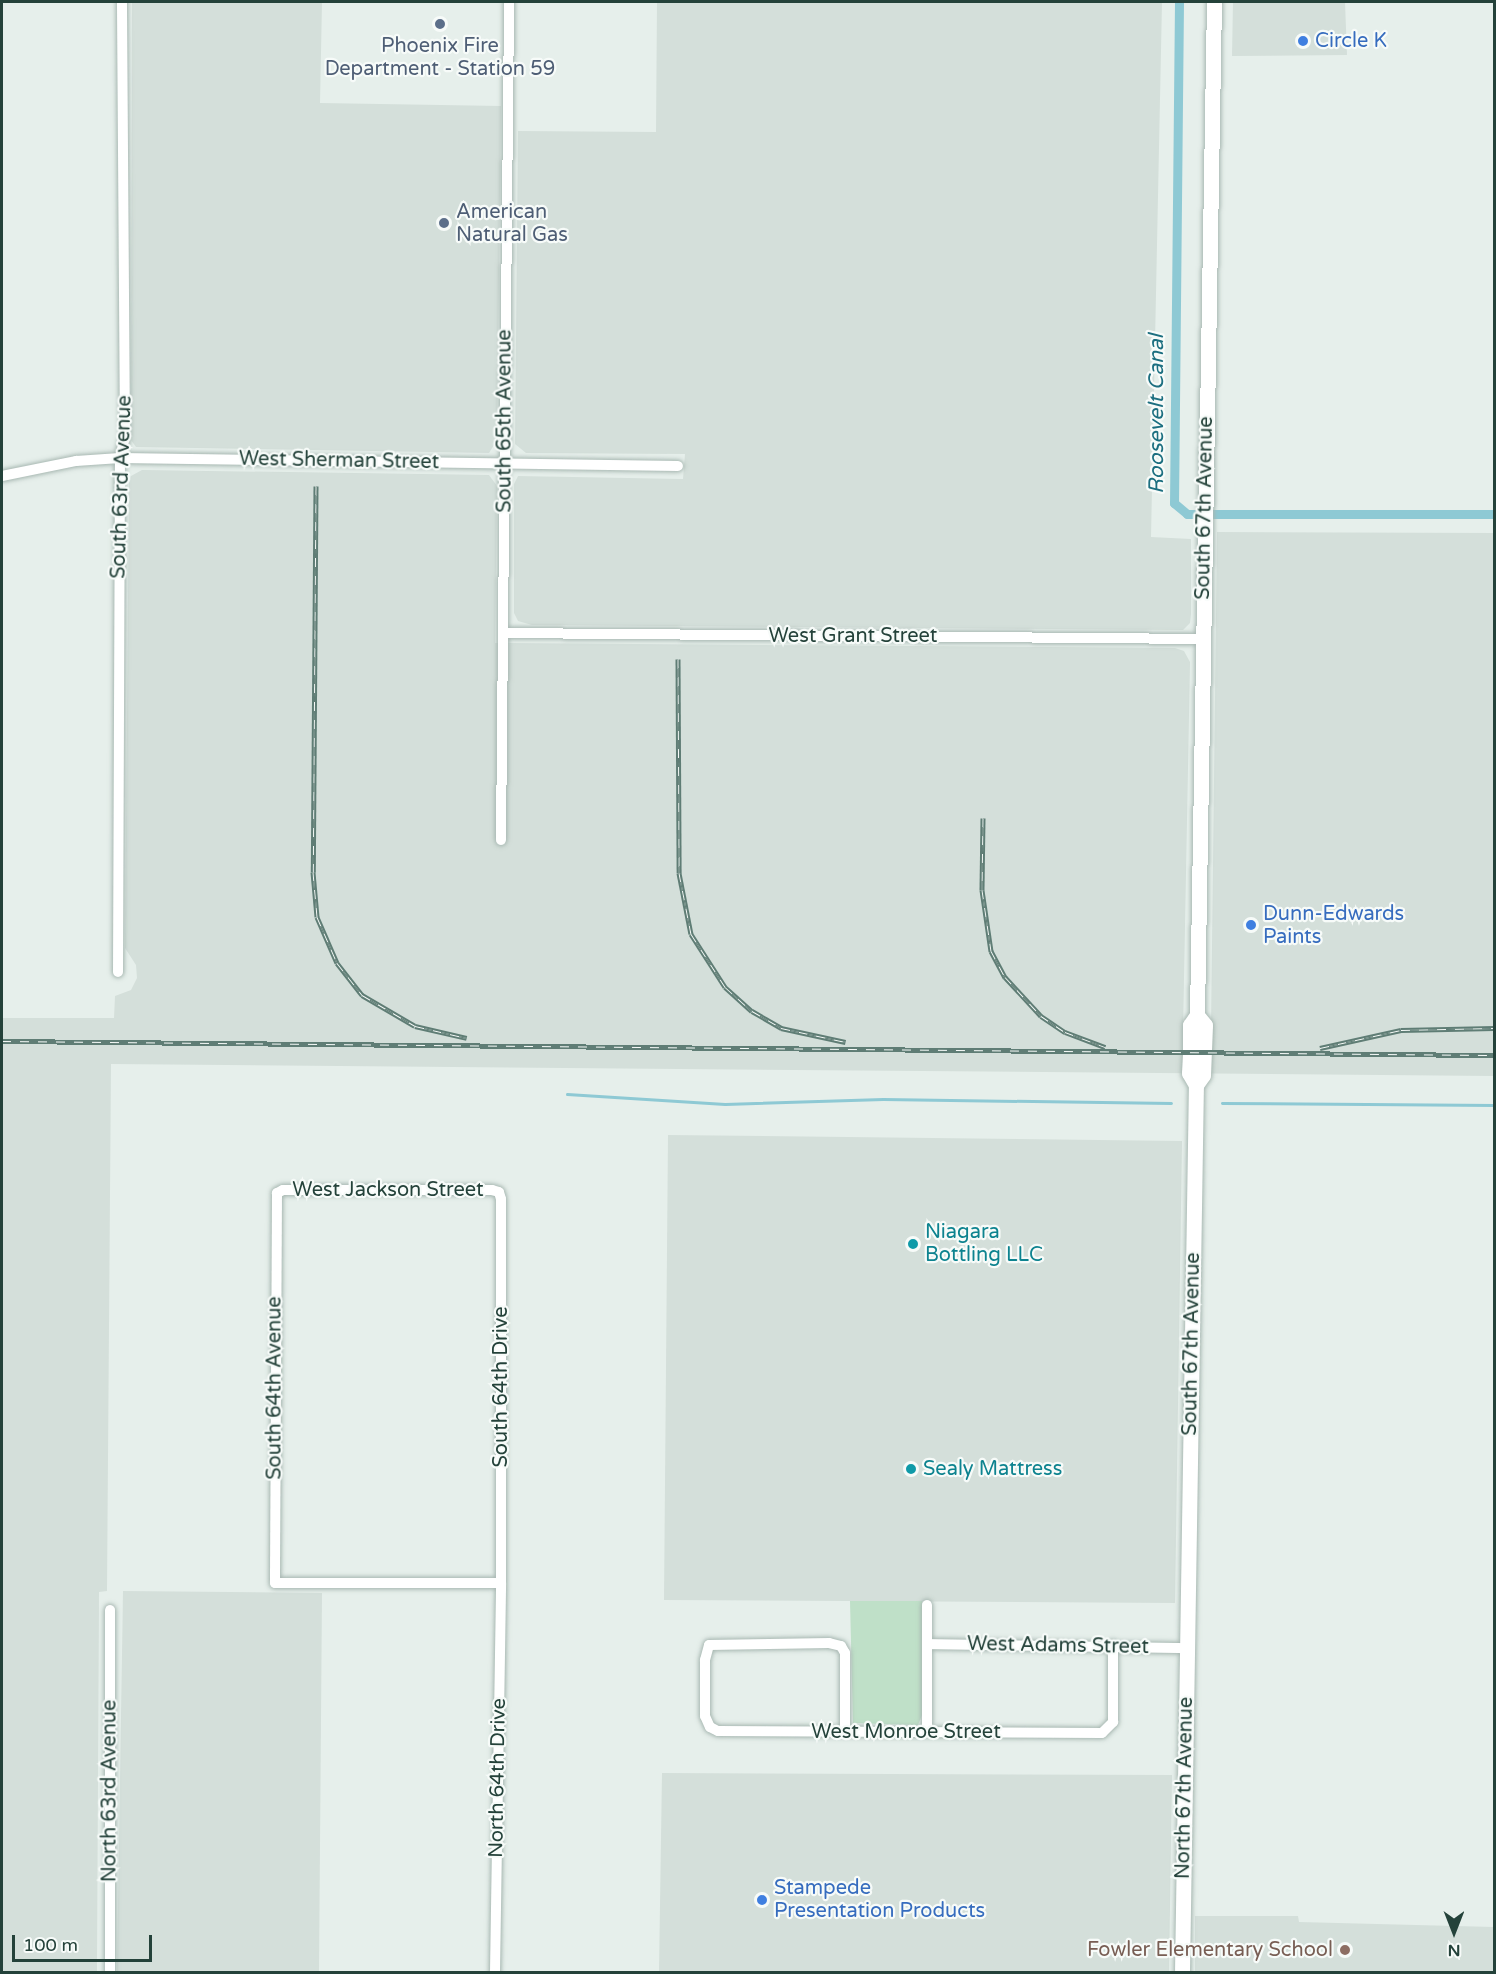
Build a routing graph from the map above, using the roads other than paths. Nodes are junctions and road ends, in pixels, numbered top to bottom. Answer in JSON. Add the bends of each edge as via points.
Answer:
{"nodes":[{"id":1,"x":122,"y":2,"type":"edge"},
{"id":2,"x":509,"y":2,"type":"edge"},
{"id":3,"x":1214,"y":2,"type":"edge"},
{"id":4,"x":120,"y":458,"type":"junction"},
{"id":5,"x":506,"y":463,"type":"junction"},
{"id":6,"x":678,"y":466,"type":"dead end"},
{"id":7,"x":2,"y":476,"type":"edge"},
{"id":8,"x":504,"y":633,"type":"junction"},
{"id":9,"x":1202,"y":639,"type":"junction"},
{"id":10,"x":501,"y":840,"type":"dead end"},
{"id":11,"x":118,"y":972,"type":"dead end"},
{"id":12,"x":499,"y":1192,"type":"joint"},
{"id":13,"x":277,"y":1193,"type":"joint"},
{"id":14,"x":501,"y":1583,"type":"junction"},
{"id":15,"x":1188,"y":1603,"type":"joint"},
{"id":16,"x":927,"y":1605,"type":"dead end"},
{"id":17,"x":110,"y":1610,"type":"dead end"},
{"id":18,"x":928,"y":1644,"type":"junction"},
{"id":19,"x":1113,"y":1645,"type":"junction"},
{"id":20,"x":1188,"y":1648,"type":"junction"},
{"id":21,"x":845,"y":1732,"type":"junction"},
{"id":22,"x":927,"y":1732,"type":"junction"},
{"id":23,"x":110,"y":1972,"type":"edge"},
{"id":24,"x":495,"y":1972,"type":"edge"},
{"id":25,"x":1182,"y":1972,"type":"edge"}],
"edges":[{"from":1,"to":4,"type":"street","name":"South 63rd Avenue","via":[[125,437]]},
{"from":2,"to":5,"type":"street","name":"South 65th Avenue"},
{"from":3,"to":9,"type":"main road","name":"South 67th Avenue"},
{"from":4,"to":5,"type":"street","name":"West Sherman Street"},
{"from":4,"to":7,"type":"street","name":"West Sherman Street","via":[[76,461]]},
{"from":4,"to":11,"type":"street","name":"South 63rd Avenue"},
{"from":5,"to":6,"type":"street","name":"West Sherman Street"},
{"from":5,"to":8,"type":"street","name":"South 65th Avenue"},
{"from":8,"to":9,"type":"street","name":"West Grant Street"},
{"from":8,"to":10,"type":"street","name":"South 65th Avenue"},
{"from":9,"to":15,"type":"main road","name":"South 67th Avenue","via":[[1197,1015],[1204,1025],[1204,1034],[1203,1075],[1196,1085]]},
{"from":12,"to":13,"type":"street","name":"West Jackson Street"},
{"from":12,"to":14,"type":"street","name":"South 64th Drive"},
{"from":13,"to":14,"type":"street","name":"South 64th Avenue","via":[[275,1583]]},
{"from":14,"to":24,"type":"street","name":"North 64th Drive"},
{"from":15,"to":20,"type":"main road","name":"North 67th Avenue"},
{"from":16,"to":18,"type":"street"},
{"from":17,"to":23,"type":"street","name":"North 63rd Avenue"},
{"from":18,"to":19,"type":"street","name":"West Adams Street"},
{"from":18,"to":22,"type":"street"},
{"from":19,"to":20,"type":"street","name":"West Adams Street"},
{"from":19,"to":22,"type":"street","name":"West Monroe Street","via":[[1113,1722],[1102,1733]]},
{"from":20,"to":25,"type":"main road","name":"North 67th Avenue"},
{"from":21,"to":21,"type":"street","name":"West Monroe Street","via":[[845,1653],[841,1646],[829,1642],[709,1645],[705,1659],[705,1716],[710,1727],[718,1731]]},
{"from":21,"to":22,"type":"street","name":"West Monroe Street"}]}
